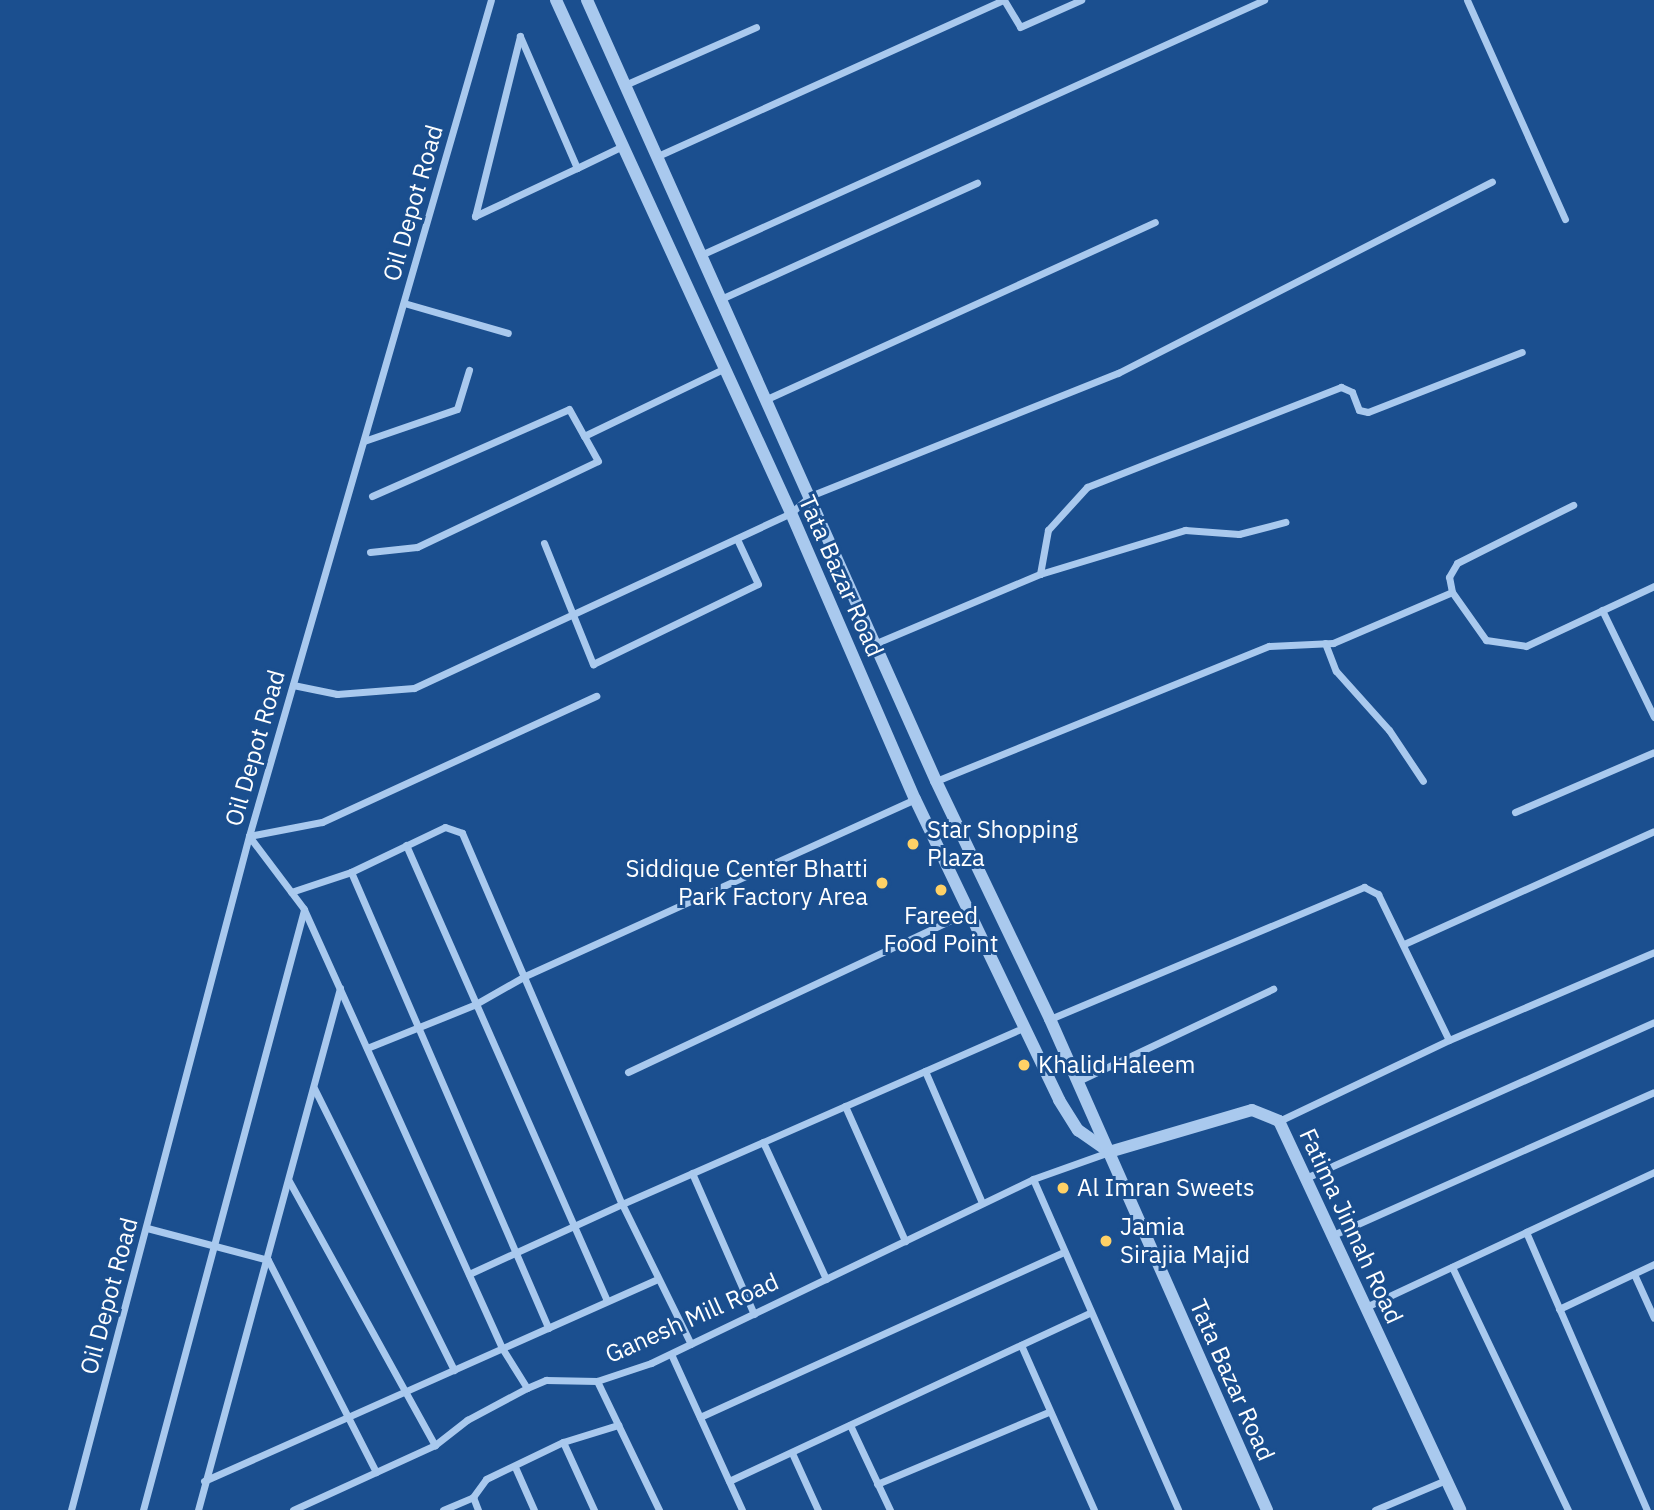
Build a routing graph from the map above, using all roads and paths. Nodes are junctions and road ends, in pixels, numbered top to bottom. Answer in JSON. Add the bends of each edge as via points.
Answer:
{"nodes":[{"id":1,"x":491,"y":0,"type":"edge"},
{"id":2,"x":556,"y":0,"type":"edge"},
{"id":3,"x":587,"y":0,"type":"edge"},
{"id":4,"x":1004,"y":0,"type":"edge"},
{"id":5,"x":1081,"y":0,"type":"edge"},
{"id":6,"x":1264,"y":0,"type":"edge"},
{"id":7,"x":1467,"y":0,"type":"edge"},
{"id":8,"x":756,"y":27,"type":"dead end"},
{"id":9,"x":627,"y":85,"type":"junction"},
{"id":10,"x":623,"y":146,"type":"junction"},
{"id":11,"x":660,"y":155,"type":"junction"},
{"id":12,"x":577,"y":168,"type":"junction"},
{"id":13,"x":1492,"y":182,"type":"dead end"},
{"id":14,"x":977,"y":183,"type":"dead end"},
{"id":15,"x":1565,"y":219,"type":"dead end"},
{"id":16,"x":1155,"y":222,"type":"dead end"},
{"id":17,"x":703,"y":254,"type":"junction"},
{"id":18,"x":723,"y":298,"type":"junction"},
{"id":19,"x":404,"y":303,"type":"junction"},
{"id":20,"x":508,"y":333,"type":"dead end"},
{"id":21,"x":1522,"y":352,"type":"dead end"},
{"id":22,"x":725,"y":368,"type":"junction"},
{"id":23,"x":469,"y":370,"type":"dead end"},
{"id":24,"x":769,"y":398,"type":"junction"},
{"id":25,"x":584,"y":436,"type":"junction"},
{"id":26,"x":364,"y":441,"type":"junction"},
{"id":27,"x":372,"y":496,"type":"dead end"},
{"id":28,"x":810,"y":496,"type":"junction"},
{"id":29,"x":1573,"y":505,"type":"dead end"},
{"id":30,"x":791,"y":513,"type":"junction"},
{"id":31,"x":1285,"y":523,"type":"dead end"},
{"id":32,"x":737,"y":539,"type":"junction"},
{"id":33,"x":544,"y":543,"type":"dead end"},
{"id":34,"x":370,"y":552,"type":"dead end"},
{"id":35,"x":1040,"y":573,"type":"junction"},
{"id":36,"x":1654,"y":586,"type":"edge"},
{"id":37,"x":1452,"y":592,"type":"junction"},
{"id":38,"x":1602,"y":610,"type":"junction"},
{"id":39,"x":574,"y":617,"type":"junction"},
{"id":40,"x":1325,"y":643,"type":"junction"},
{"id":41,"x":874,"y":644,"type":"junction"},
{"id":42,"x":293,"y":685,"type":"junction"},
{"id":43,"x":596,"y":696,"type":"dead end"},
{"id":44,"x":1654,"y":718,"type":"edge"},
{"id":45,"x":1654,"y":752,"type":"edge"},
{"id":46,"x":936,"y":781,"type":"junction"},
{"id":47,"x":1423,"y":781,"type":"dead end"},
{"id":48,"x":915,"y":799,"type":"junction"},
{"id":49,"x":1515,"y":812,"type":"dead end"},
{"id":50,"x":1654,"y":831,"type":"edge"},
{"id":51,"x":249,"y":836,"type":"junction"},
{"id":52,"x":406,"y":845,"type":"junction"},
{"id":53,"x":351,"y":872,"type":"junction"},
{"id":54,"x":291,"y":892,"type":"junction"},
{"id":55,"x":304,"y":909,"type":"junction"},
{"id":56,"x":971,"y":911,"type":"junction"},
{"id":57,"x":1404,"y":944,"type":"junction"},
{"id":58,"x":1654,"y":952,"type":"edge"},
{"id":59,"x":524,"y":976,"type":"junction"},
{"id":60,"x":340,"y":988,"type":"junction"},
{"id":61,"x":1273,"y":989,"type":"dead end"},
{"id":62,"x":474,"y":1005,"type":"junction"},
{"id":63,"x":1050,"y":1019,"type":"junction"},
{"id":64,"x":1654,"y":1022,"type":"edge"},
{"id":65,"x":1026,"y":1027,"type":"junction"},
{"id":66,"x":419,"y":1029,"type":"junction"},
{"id":67,"x":1449,"y":1040,"type":"junction"},
{"id":68,"x":367,"y":1048,"type":"junction"},
{"id":69,"x":925,"y":1071,"type":"junction"},
{"id":70,"x":628,"y":1072,"type":"dead end"},
{"id":71,"x":1078,"y":1081,"type":"junction"},
{"id":72,"x":313,"y":1087,"type":"junction"},
{"id":73,"x":1654,"y":1092,"type":"edge"},
{"id":74,"x":845,"y":1106,"type":"junction"},
{"id":75,"x":1279,"y":1121,"type":"junction"},
{"id":76,"x":763,"y":1142,"type":"junction"},
{"id":77,"x":1110,"y":1152,"type":"junction"},
{"id":78,"x":1654,"y":1172,"type":"edge"},
{"id":79,"x":692,"y":1173,"type":"junction"},
{"id":80,"x":1308,"y":1177,"type":"junction"},
{"id":81,"x":1033,"y":1179,"type":"junction"},
{"id":82,"x":289,"y":1181,"type":"junction"},
{"id":83,"x":982,"y":1203,"type":"junction"},
{"id":84,"x":622,"y":1204,"type":"junction"},
{"id":85,"x":147,"y":1228,"type":"junction"},
{"id":86,"x":573,"y":1228,"type":"junction"},
{"id":87,"x":1526,"y":1232,"type":"junction"},
{"id":88,"x":1333,"y":1235,"type":"junction"},
{"id":89,"x":905,"y":1241,"type":"junction"},
{"id":90,"x":214,"y":1243,"type":"junction"},
{"id":91,"x":1064,"y":1252,"type":"junction"},
{"id":92,"x":515,"y":1253,"type":"junction"},
{"id":93,"x":268,"y":1260,"type":"junction"},
{"id":94,"x":1654,"y":1264,"type":"edge"},
{"id":95,"x":1452,"y":1267,"type":"junction"},
{"id":96,"x":469,"y":1274,"type":"junction"},
{"id":97,"x":1634,"y":1274,"type":"junction"},
{"id":98,"x":657,"y":1279,"type":"junction"},
{"id":99,"x":826,"y":1279,"type":"junction"},
{"id":100,"x":607,"y":1301,"type":"junction"},
{"id":101,"x":1366,"y":1307,"type":"junction"},
{"id":102,"x":1559,"y":1308,"type":"junction"},
{"id":103,"x":1090,"y":1313,"type":"junction"},
{"id":104,"x":754,"y":1314,"type":"junction"},
{"id":105,"x":1654,"y":1318,"type":"edge"},
{"id":106,"x":548,"y":1328,"type":"junction"},
{"id":107,"x":691,"y":1344,"type":"junction"},
{"id":108,"x":1021,"y":1345,"type":"junction"},
{"id":109,"x":502,"y":1348,"type":"junction"},
{"id":110,"x":671,"y":1354,"type":"junction"},
{"id":111,"x":454,"y":1370,"type":"junction"},
{"id":112,"x":597,"y":1381,"type":"junction"},
{"id":113,"x":527,"y":1388,"type":"junction"},
{"id":114,"x":405,"y":1391,"type":"junction"},
{"id":115,"x":1048,"y":1412,"type":"junction"},
{"id":116,"x":348,"y":1417,"type":"junction"},
{"id":117,"x":700,"y":1418,"type":"junction"},
{"id":118,"x":618,"y":1425,"type":"junction"},
{"id":119,"x":850,"y":1425,"type":"junction"},
{"id":120,"x":563,"y":1442,"type":"junction"},
{"id":121,"x":435,"y":1445,"type":"junction"},
{"id":122,"x":792,"y":1452,"type":"junction"},
{"id":123,"x":515,"y":1468,"type":"junction"},
{"id":124,"x":376,"y":1472,"type":"junction"},
{"id":125,"x":1446,"y":1479,"type":"junction"},
{"id":126,"x":204,"y":1480,"type":"junction"},
{"id":127,"x":729,"y":1481,"type":"junction"},
{"id":128,"x":877,"y":1484,"type":"junction"},
{"id":129,"x":473,"y":1497,"type":"junction"},
{"id":130,"x":71,"y":1510,"type":"edge"},
{"id":131,"x":143,"y":1510,"type":"edge"},
{"id":132,"x":198,"y":1510,"type":"edge"},
{"id":133,"x":293,"y":1510,"type":"edge"},
{"id":134,"x":443,"y":1510,"type":"edge"},
{"id":135,"x":478,"y":1510,"type":"edge"},
{"id":136,"x":534,"y":1510,"type":"edge"},
{"id":137,"x":594,"y":1510,"type":"edge"},
{"id":138,"x":659,"y":1510,"type":"edge"},
{"id":139,"x":742,"y":1510,"type":"edge"},
{"id":140,"x":818,"y":1510,"type":"edge"},
{"id":141,"x":890,"y":1510,"type":"edge"},
{"id":142,"x":1094,"y":1510,"type":"edge"},
{"id":143,"x":1178,"y":1510,"type":"edge"},
{"id":144,"x":1266,"y":1510,"type":"edge"},
{"id":145,"x":1375,"y":1510,"type":"edge"},
{"id":146,"x":1460,"y":1510,"type":"edge"},
{"id":147,"x":1568,"y":1510,"type":"edge"},
{"id":148,"x":1647,"y":1510,"type":"edge"}],
"edges":[{"from":1,"to":19,"type":"street","name":"Oil Depot Road"},
{"from":2,"to":10,"type":"street","name":"Tata Bazar Road"},
{"from":3,"to":9,"type":"street","name":"Tata Bazar Road"},
{"from":4,"to":5,"type":"street","via":[[1020,27]]},
{"from":4,"to":11,"type":"street"},
{"from":6,"to":17,"type":"street"},
{"from":7,"to":15,"type":"street"},
{"from":8,"to":9,"type":"street"},
{"from":9,"to":11,"type":"street","name":"Tata Bazar Road"},
{"from":10,"to":12,"type":"street"},
{"from":10,"to":22,"type":"street","name":"Tata Bazar Road"},
{"from":11,"to":17,"type":"street","name":"Tata Bazar Road"},
{"from":12,"to":12,"type":"street","via":[[475,216],[520,36],[531,60]]},
{"from":13,"to":28,"type":"street","via":[[1118,373]]},
{"from":14,"to":18,"type":"street"},
{"from":16,"to":24,"type":"street"},
{"from":17,"to":18,"type":"street","name":"Tata Bazar Road"},
{"from":18,"to":24,"type":"street","name":"Tata Bazar Road"},
{"from":19,"to":20,"type":"street"},
{"from":19,"to":26,"type":"street","name":"Oil Depot Road"},
{"from":21,"to":35,"type":"street","via":[[1368,412],[1359,410],[1352,392],[1341,387],[1087,487],[1048,530]]},
{"from":22,"to":25,"type":"street"},
{"from":22,"to":30,"type":"street","name":"Tata Bazar Road"},
{"from":23,"to":26,"type":"street","via":[[457,409]]},
{"from":24,"to":28,"type":"street","name":"Tata Bazar Road"},
{"from":25,"to":27,"type":"street","via":[[569,409]]},
{"from":25,"to":34,"type":"street","via":[[598,461],[417,547]]},
{"from":26,"to":42,"type":"street","name":"Oil Depot Road"},
{"from":28,"to":30,"type":"street"},
{"from":28,"to":41,"type":"street","name":"Tata Bazar Road"},
{"from":29,"to":37,"type":"street","via":[[1457,563],[1449,577]]},
{"from":30,"to":32,"type":"street"},
{"from":30,"to":48,"type":"street","name":"Tata Bazar Road"},
{"from":31,"to":35,"type":"street","via":[[1238,534],[1185,530]]},
{"from":32,"to":39,"type":"street"},
{"from":32,"to":39,"type":"street","via":[[758,584],[593,664]]},
{"from":33,"to":39,"type":"street"},
{"from":35,"to":41,"type":"street"},
{"from":36,"to":38,"type":"street"},
{"from":37,"to":38,"type":"street","via":[[1486,639],[1506,645],[1526,646]]},
{"from":37,"to":40,"type":"street"},
{"from":38,"to":44,"type":"street"},
{"from":39,"to":42,"type":"street","via":[[414,688],[337,694]]},
{"from":40,"to":46,"type":"street","via":[[1269,646]]},
{"from":40,"to":47,"type":"street","via":[[1336,670],[1389,730]]},
{"from":41,"to":46,"type":"street","name":"Tata Bazar Road"},
{"from":42,"to":51,"type":"street","name":"Oil Depot Road"},
{"from":43,"to":51,"type":"street","via":[[322,821]]},
{"from":45,"to":49,"type":"street"},
{"from":46,"to":63,"type":"street","name":"Tata Bazar Road"},
{"from":48,"to":56,"type":"street","name":"Tata Bazar Road"},
{"from":48,"to":59,"type":"street"},
{"from":50,"to":57,"type":"street"},
{"from":51,"to":54,"type":"street"},
{"from":51,"to":85,"type":"street","name":"Oil Depot Road"},
{"from":52,"to":53,"type":"street"},
{"from":52,"to":59,"type":"street","via":[[445,828],[462,832]]},
{"from":52,"to":62,"type":"street"},
{"from":53,"to":54,"type":"street"},
{"from":53,"to":66,"type":"street"},
{"from":54,"to":55,"type":"street"},
{"from":55,"to":60,"type":"street"},
{"from":55,"to":90,"type":"street"},
{"from":56,"to":65,"type":"street","name":"Tata Bazar Road"},
{"from":56,"to":70,"type":"street"},
{"from":57,"to":63,"type":"street","via":[[1378,894],[1364,887]]},
{"from":57,"to":67,"type":"street"},
{"from":58,"to":67,"type":"street"},
{"from":59,"to":62,"type":"street"},
{"from":59,"to":84,"type":"street"},
{"from":60,"to":68,"type":"street"},
{"from":60,"to":72,"type":"street"},
{"from":61,"to":71,"type":"street"},
{"from":62,"to":66,"type":"street"},
{"from":62,"to":86,"type":"street"},
{"from":63,"to":71,"type":"street","name":"Tata Bazar Road"},
{"from":64,"to":80,"type":"street"},
{"from":65,"to":69,"type":"street"},
{"from":65,"to":77,"type":"street","name":"Tata Bazar Road","via":[[1078,1130]]},
{"from":66,"to":68,"type":"street"},
{"from":66,"to":92,"type":"street"},
{"from":67,"to":75,"type":"street"},
{"from":68,"to":96,"type":"street"},
{"from":69,"to":74,"type":"street"},
{"from":69,"to":83,"type":"street"},
{"from":71,"to":77,"type":"street","name":"Tata Bazar Road"},
{"from":72,"to":82,"type":"street"},
{"from":72,"to":111,"type":"street"},
{"from":73,"to":88,"type":"street"},
{"from":74,"to":76,"type":"street"},
{"from":74,"to":89,"type":"street"},
{"from":75,"to":77,"type":"street","name":"Fatima Jinnah Road","via":[[1252,1111]]},
{"from":75,"to":80,"type":"street","name":"Fatima Jinnah Road"},
{"from":76,"to":79,"type":"street"},
{"from":76,"to":99,"type":"street"},
{"from":77,"to":81,"type":"street","name":"Ganesh Mill Road"},
{"from":77,"to":144,"type":"street","name":"Tata Bazar Road"},
{"from":78,"to":87,"type":"street"},
{"from":79,"to":84,"type":"street"},
{"from":79,"to":104,"type":"street"},
{"from":80,"to":88,"type":"street","name":"Fatima Jinnah Road"},
{"from":81,"to":83,"type":"street","name":"Ganesh Mill Road"},
{"from":81,"to":91,"type":"street"},
{"from":82,"to":93,"type":"street"},
{"from":82,"to":114,"type":"street"},
{"from":83,"to":89,"type":"street","name":"Ganesh Mill Road"},
{"from":84,"to":86,"type":"street"},
{"from":84,"to":98,"type":"street"},
{"from":85,"to":90,"type":"street"},
{"from":85,"to":130,"type":"street","name":"Oil Depot Road"},
{"from":86,"to":92,"type":"street"},
{"from":86,"to":100,"type":"street"},
{"from":87,"to":95,"type":"street"},
{"from":87,"to":102,"type":"street"},
{"from":88,"to":101,"type":"street","name":"Fatima Jinnah Road"},
{"from":89,"to":99,"type":"street","name":"Ganesh Mill Road"},
{"from":90,"to":93,"type":"street"},
{"from":90,"to":131,"type":"street"},
{"from":91,"to":103,"type":"street"},
{"from":91,"to":117,"type":"street"},
{"from":92,"to":96,"type":"street"},
{"from":92,"to":106,"type":"street"},
{"from":93,"to":116,"type":"street"},
{"from":93,"to":126,"type":"street"},
{"from":94,"to":97,"type":"street"},
{"from":95,"to":101,"type":"street"},
{"from":95,"to":147,"type":"street"},
{"from":96,"to":109,"type":"street"},
{"from":97,"to":102,"type":"street"},
{"from":97,"to":105,"type":"street"},
{"from":98,"to":100,"type":"street"},
{"from":98,"to":107,"type":"street"},
{"from":99,"to":104,"type":"street","name":"Ganesh Mill Road"},
{"from":100,"to":106,"type":"street"},
{"from":101,"to":125,"type":"street","name":"Fatima Jinnah Road"},
{"from":102,"to":148,"type":"street"},
{"from":103,"to":108,"type":"street"},
{"from":103,"to":143,"type":"street"},
{"from":104,"to":107,"type":"street","name":"Ganesh Mill Road"},
{"from":106,"to":109,"type":"street"},
{"from":107,"to":110,"type":"street","name":"Ganesh Mill Road"},
{"from":108,"to":115,"type":"street"},
{"from":108,"to":119,"type":"street"},
{"from":109,"to":111,"type":"street"},
{"from":109,"to":113,"type":"street"},
{"from":110,"to":112,"type":"street","name":"Ganesh Mill Road"},
{"from":110,"to":117,"type":"street"},
{"from":111,"to":114,"type":"street"},
{"from":112,"to":113,"type":"street","name":"Ganesh Mill Road","via":[[546,1380]]},
{"from":112,"to":118,"type":"street"},
{"from":113,"to":121,"type":"street","name":"Ganesh Mill Road","via":[[467,1420]]},
{"from":114,"to":116,"type":"street"},
{"from":114,"to":121,"type":"street"},
{"from":115,"to":128,"type":"street"},
{"from":115,"to":142,"type":"street"},
{"from":116,"to":124,"type":"street"},
{"from":116,"to":126,"type":"street"},
{"from":117,"to":127,"type":"street"},
{"from":118,"to":120,"type":"street"},
{"from":118,"to":138,"type":"street"},
{"from":119,"to":122,"type":"street"},
{"from":119,"to":128,"type":"street"},
{"from":120,"to":123,"type":"street"},
{"from":120,"to":137,"type":"street"},
{"from":121,"to":124,"type":"street","name":"Ganesh Mill Road"},
{"from":122,"to":127,"type":"street"},
{"from":122,"to":140,"type":"street"},
{"from":123,"to":129,"type":"street","via":[[486,1479]]},
{"from":123,"to":136,"type":"street"},
{"from":124,"to":133,"type":"street","name":"Ganesh Mill Road"},
{"from":125,"to":145,"type":"street"},
{"from":125,"to":146,"type":"street","name":"Fatima Jinnah Road"},
{"from":126,"to":132,"type":"street"},
{"from":127,"to":139,"type":"street"},
{"from":128,"to":141,"type":"street"},
{"from":129,"to":134,"type":"street"},
{"from":129,"to":135,"type":"street"}]}
